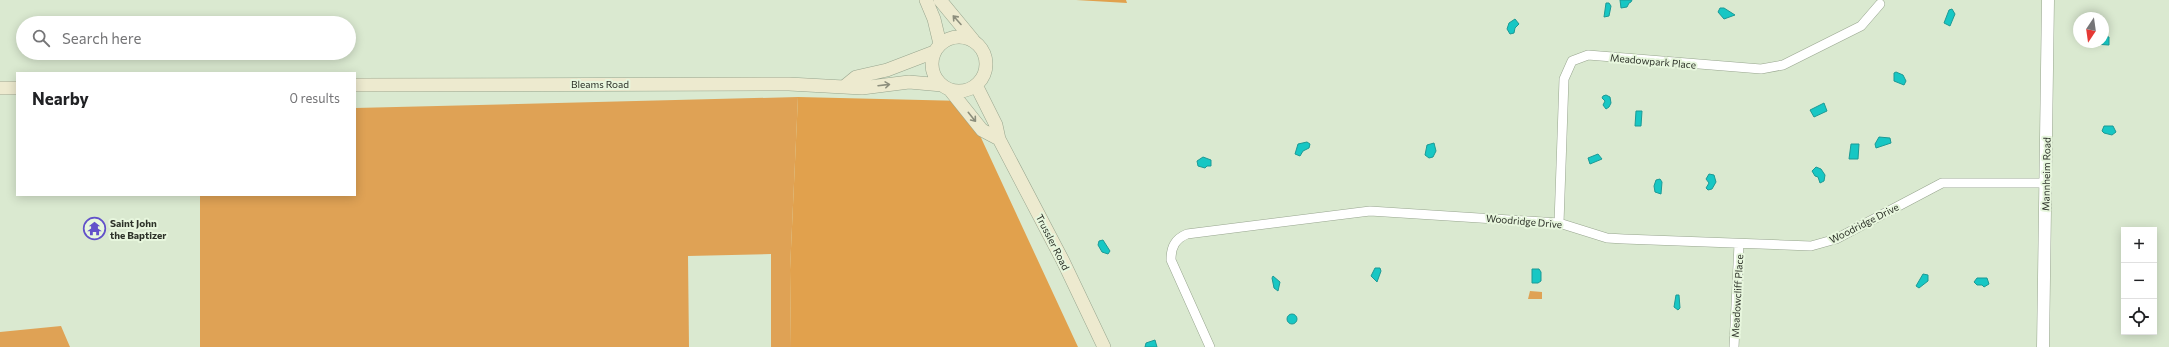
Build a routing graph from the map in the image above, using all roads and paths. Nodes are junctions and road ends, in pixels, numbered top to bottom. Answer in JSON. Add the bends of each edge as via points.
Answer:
{"nodes":[{"id":1,"x":926,"y":0,"type":"edge"},
{"id":2,"x":940,"y":0,"type":"edge"},
{"id":3,"x":2048,"y":0,"type":"edge"},
{"id":4,"x":1880,"y":4,"type":"dead end"},
{"id":5,"x":973,"y":40,"type":"junction"},
{"id":6,"x":937,"y":48,"type":"junction"},
{"id":7,"x":356,"y":85,"type":"edge"},
{"id":8,"x":976,"y":85,"type":"junction"},
{"id":9,"x":845,"y":86,"type":"junction"},
{"id":10,"x":0,"y":88,"type":"edge"},
{"id":11,"x":16,"y":88,"type":"edge"},
{"id":12,"x":946,"y":88,"type":"junction"},
{"id":13,"x":998,"y":139,"type":"junction"},
{"id":14,"x":2045,"y":183,"type":"junction"},
{"id":15,"x":1559,"y":223,"type":"junction"},
{"id":16,"x":1739,"y":244,"type":"junction"},
{"id":17,"x":1104,"y":347,"type":"edge"},
{"id":18,"x":1210,"y":347,"type":"edge"},
{"id":19,"x":1734,"y":347,"type":"edge"},
{"id":20,"x":2043,"y":347,"type":"edge"}],
"edges":[{"from":1,"to":6,"type":"main road","via":[[934,19]]},
{"from":5,"to":2,"type":"main road","one_way":true},
{"from":3,"to":14,"type":"street","name":"Mannheim Road"},
{"from":4,"to":15,"type":"street","name":"Meadowpark Place","via":[[1861,26],[1783,65],[1761,69],[1588,55],[1572,61],[1564,79]]},
{"from":5,"to":6,"type":"main road","via":[[955,36]]},
{"from":5,"to":8,"type":"main road","via":[[984,53],[986,62],[982,79]]},
{"from":6,"to":9,"type":"main road","via":[[888,70],[856,77]]},
{"from":6,"to":12,"type":"main road","via":[[932,70]]},
{"from":7,"to":9,"type":"main road","name":"Bleams Road"},
{"from":8,"to":12,"type":"main road","via":[[959,91]]},
{"from":8,"to":13,"type":"main road","name":"Trussler Road","via":[[996,125]]},
{"from":9,"to":12,"type":"main road","name":"Bleams Road","one_way":true,"via":[[862,88],[908,82]]},
{"from":10,"to":11,"type":"main road"},
{"from":12,"to":13,"type":"main road","one_way":true,"via":[[982,130]]},
{"from":13,"to":17,"type":"main road","name":"Trussler Road","via":[[1063,261]]},
{"from":14,"to":16,"type":"street","name":"Woodridge Drive","via":[[1942,183],[1824,243],[1795,247]]},
{"from":14,"to":20,"type":"street","name":"Mannheim Road"},
{"from":15,"to":16,"type":"street","name":"Woodridge Drive","via":[[1607,238]]},
{"from":15,"to":18,"type":"street","name":"Woodridge Drive","via":[[1370,211],[1187,234],[1176,241],[1172,248],[1171,260]]},
{"from":16,"to":19,"type":"street","name":"Meadowcliff Place"}]}
